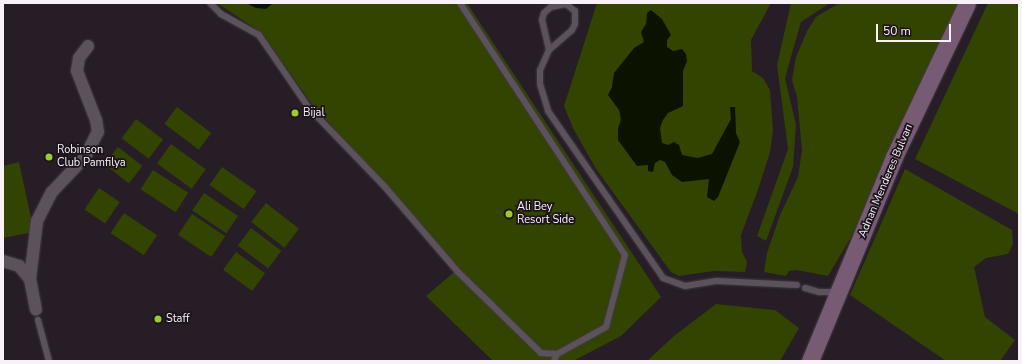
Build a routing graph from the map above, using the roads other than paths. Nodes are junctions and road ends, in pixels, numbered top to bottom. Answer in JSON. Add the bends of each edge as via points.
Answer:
{"nodes":[{"id":1,"x":210,"y":3,"type":"edge"},
{"id":2,"x":460,"y":3,"type":"edge"},
{"id":3,"x":967,"y":3,"type":"edge"},
{"id":4,"x":88,"y":46,"type":"dead end"},
{"id":5,"x":548,"y":50,"type":"junction"},
{"id":6,"x":3,"y":261,"type":"edge"},
{"id":7,"x":30,"y":279,"type":"junction"},
{"id":8,"x":797,"y":285,"type":"dead end"},
{"id":9,"x":805,"y":288,"type":"dead end"},
{"id":10,"x":838,"y":292,"type":"junction"},
{"id":11,"x":37,"y":314,"type":"joint"},
{"id":12,"x":557,"y":354,"type":"junction"},
{"id":13,"x":49,"y":361,"type":"edge"},
{"id":14,"x":554,"y":361,"type":"edge"},
{"id":15,"x":810,"y":361,"type":"edge"}],
"edges":[{"from":1,"to":12,"type":"lane","via":[[221,14],[259,35],[309,108],[385,187],[458,272],[541,353]]},
{"from":2,"to":12,"type":"lane","via":[[625,255],[606,327]]},
{"from":3,"to":10,"type":"main road","name":"Adnan Menderes Bulvarı","via":[[894,157]]},
{"from":4,"to":7,"type":"street","via":[[79,58],[77,71],[96,120],[98,132],[85,157],[52,192],[37,221]]},
{"from":5,"to":5,"type":"lane","via":[[572,30],[575,24],[575,11],[566,4],[551,7],[544,13],[542,20]]},
{"from":5,"to":8,"type":"lane","via":[[540,70],[540,84],[548,111],[663,278],[685,286],[718,281]]},
{"from":6,"to":7,"type":"street","via":[[19,266]]},
{"from":7,"to":11,"type":"street"},
{"from":9,"to":10,"type":"lane","via":[[819,292]]},
{"from":10,"to":15,"type":"main road","name":"Adnan Menderes Bulvarı"},
{"from":11,"to":13,"type":"lane"},
{"from":12,"to":14,"type":"lane"}]}
